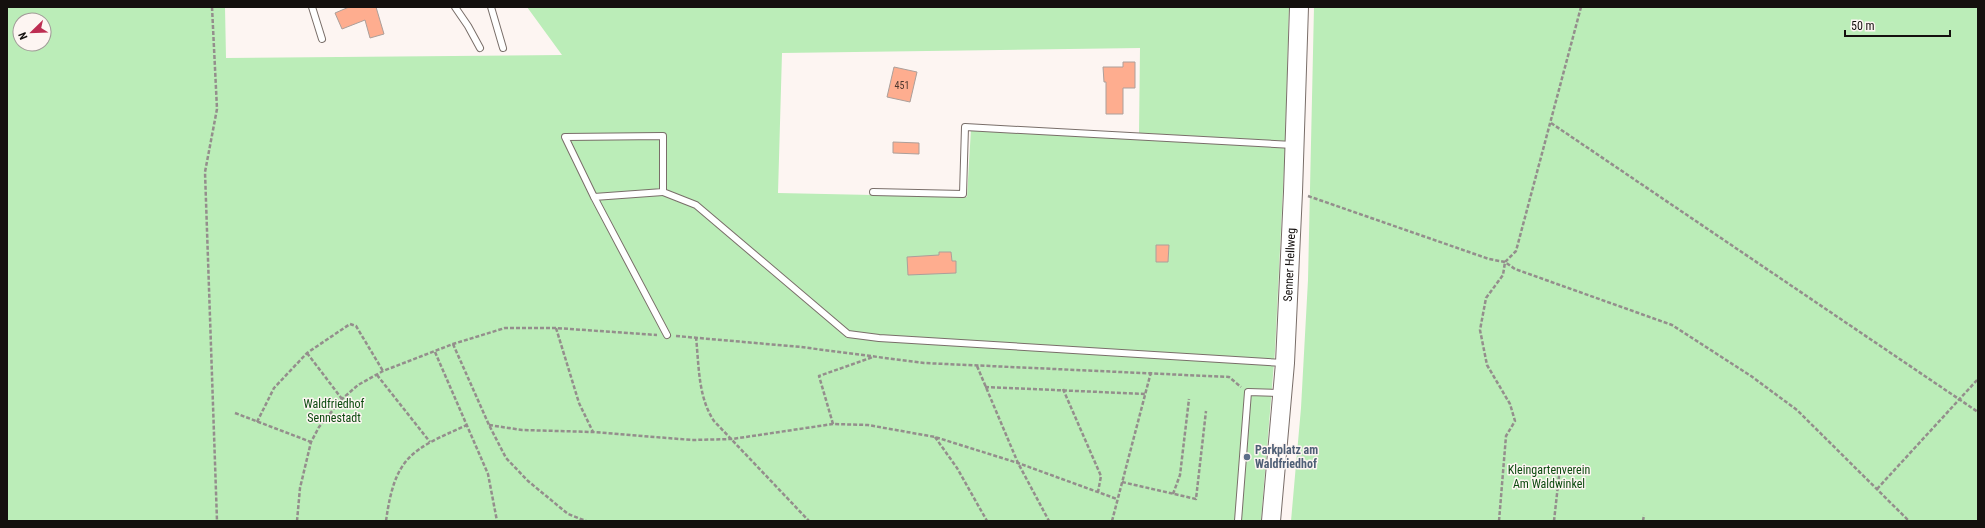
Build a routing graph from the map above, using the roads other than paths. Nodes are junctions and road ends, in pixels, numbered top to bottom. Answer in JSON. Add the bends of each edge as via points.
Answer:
{"nodes":[{"id":1,"x":312,"y":7,"type":"edge"},
{"id":2,"x":455,"y":7,"type":"edge"},
{"id":3,"x":464,"y":7,"type":"edge"},
{"id":4,"x":491,"y":7,"type":"edge"},
{"id":5,"x":1299,"y":7,"type":"edge"},
{"id":6,"x":322,"y":39,"type":"dead end"},
{"id":7,"x":480,"y":48,"type":"dead end"},
{"id":8,"x":503,"y":48,"type":"dead end"},
{"id":9,"x":1294,"y":146,"type":"junction"},
{"id":10,"x":663,"y":192,"type":"junction"},
{"id":11,"x":873,"y":192,"type":"dead end"},
{"id":12,"x":594,"y":197,"type":"junction"},
{"id":13,"x":666,"y":335,"type":"road end"},
{"id":14,"x":1285,"y":363,"type":"junction"},
{"id":15,"x":1283,"y":393,"type":"junction"},
{"id":16,"x":1238,"y":521,"type":"edge"},
{"id":17,"x":1271,"y":521,"type":"edge"}],
"edges":[{"from":1,"to":6,"type":"lane"},
{"from":2,"to":3,"type":"lane"},
{"from":2,"to":7,"type":"lane"},
{"from":4,"to":8,"type":"lane"},
{"from":5,"to":9,"type":"street","name":"Senner Hellweg"},
{"from":9,"to":11,"type":"lane","via":[[965,127],[963,194]]},
{"from":9,"to":14,"type":"street","name":"Senner Hellweg"},
{"from":10,"to":12,"type":"lane"},
{"from":10,"to":12,"type":"lane","via":[[663,136],[565,137]]},
{"from":10,"to":14,"type":"lane","via":[[696,205],[848,334]]},
{"from":12,"to":13,"type":"lane"},
{"from":14,"to":15,"type":"street","name":"Senner Hellweg"},
{"from":15,"to":16,"type":"lane","via":[[1248,392]]},
{"from":15,"to":17,"type":"street","name":"Senner Hellweg"}]}
